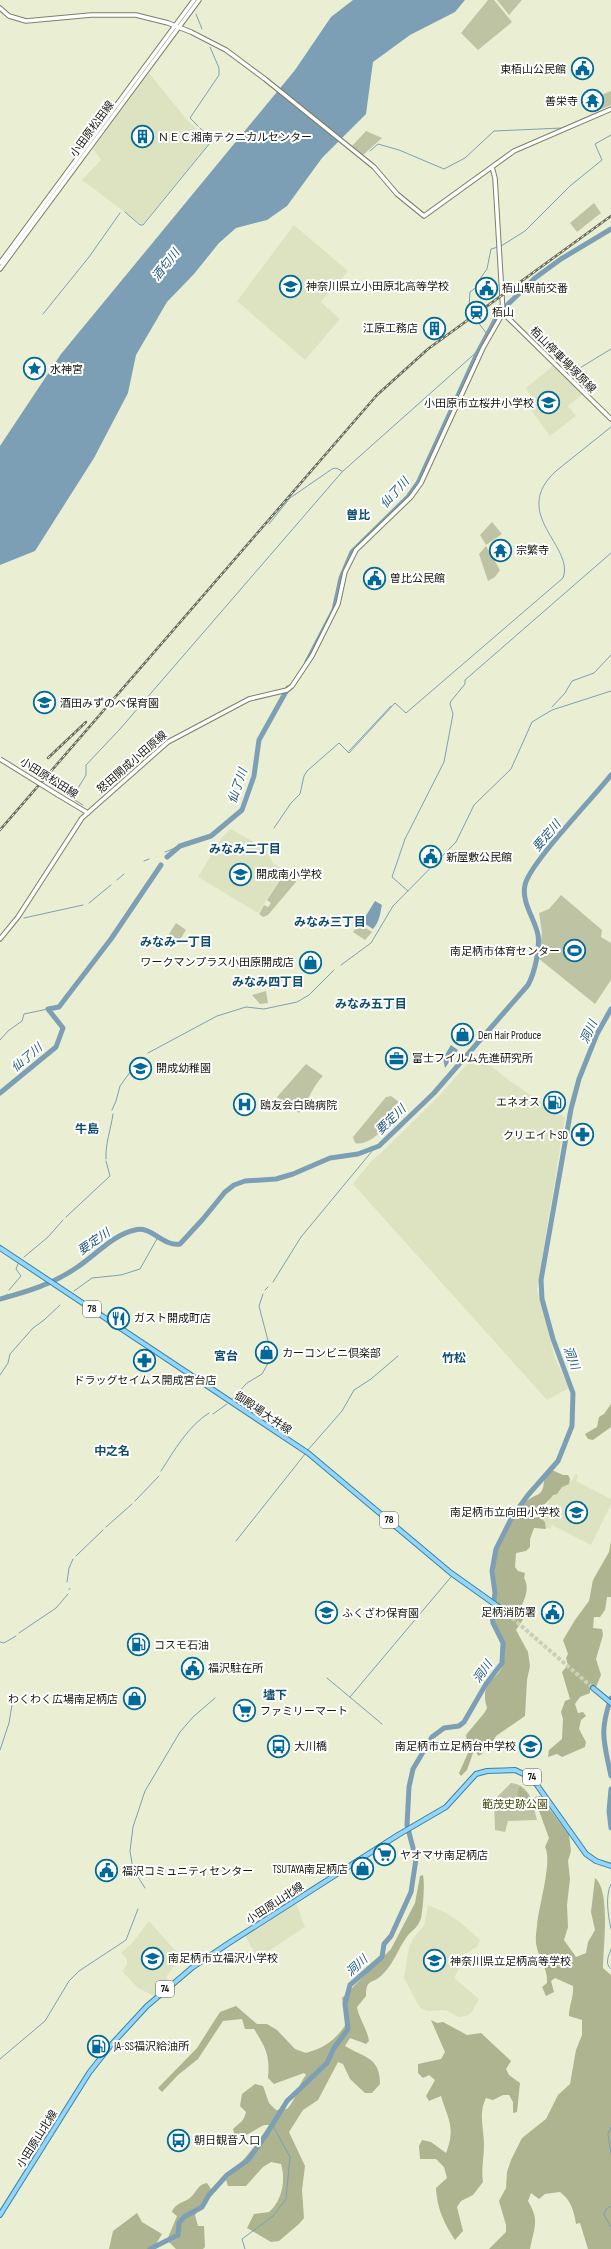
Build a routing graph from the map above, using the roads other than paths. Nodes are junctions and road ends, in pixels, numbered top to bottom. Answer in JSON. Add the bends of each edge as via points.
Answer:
{"nodes":[{"id":1,"x":194,"y":0,"type":"edge"},
{"id":2,"x":199,"y":0,"type":"edge"},
{"id":3,"x":0,"y":8,"type":"edge"},
{"id":4,"x":177,"y":27,"type":"junction"},
{"id":5,"x":611,"y":109,"type":"edge"},
{"id":6,"x":492,"y":167,"type":"junction"},
{"id":7,"x":0,"y":263,"type":"edge"},
{"id":8,"x":0,"y":269,"type":"edge"},
{"id":9,"x":503,"y":312,"type":"junction"},
{"id":10,"x":611,"y":419,"type":"edge"},
{"id":11,"x":0,"y":759,"type":"edge"},
{"id":12,"x":88,"y":813,"type":"junction"},
{"id":13,"x":0,"y":939,"type":"edge"},
{"id":14,"x":0,"y":1248,"type":"edge"},
{"id":15,"x":503,"y":1610,"type":"tunnel mouth"},
{"id":16,"x":593,"y":1688,"type":"tunnel mouth"},
{"id":17,"x":611,"y":1704,"type":"edge"},
{"id":18,"x":611,"y":1866,"type":"edge"},
{"id":19,"x":0,"y":2215,"type":"edge"}],
"edges":[{"from":1,"to":4,"type":"main road","name":"小田原松田線"},
{"from":2,"to":4,"type":"main road","name":"小田原松田線"},
{"from":3,"to":4,"type":"main road","via":[[9,16],[26,21],[91,15],[129,15]]},
{"from":4,"to":6,"type":"main road","via":[[237,57],[374,167],[397,194],[424,216]]},
{"from":4,"to":7,"type":"main road","name":"小田原松田線"},
{"from":4,"to":8,"type":"main road","name":"小田原松田線"},
{"from":5,"to":6,"type":"main road","via":[[520,148]]},
{"from":6,"to":9,"type":"main road","via":[[495,178]]},
{"from":9,"to":10,"type":"main road","name":"栢山停車場塚原線"},
{"from":9,"to":12,"type":"main road","name":"怒田開成小田原線","via":[[482,348],[425,476],[411,497],[350,558],[338,604],[312,656],[289,689],[249,699],[177,736]]},
{"from":11,"to":12,"type":"main road","name":"小田原松田線","bridge":true},
{"from":12,"to":13,"type":"main road","name":"怒田開成小田原線","via":[[68,837],[20,914]]},
{"from":14,"to":15,"type":"main road","name":"御殿場大井線","number":"78","via":[[306,1452],[451,1572]]},
{"from":16,"to":17,"type":"main road"},
{"from":18,"to":19,"type":"main road","name":"小田原山北線","number":"74","via":[[586,1854],[537,1783],[521,1771],[487,1771],[476,1774],[451,1803],[193,1967],[147,2006],[89,2073]]}]}
